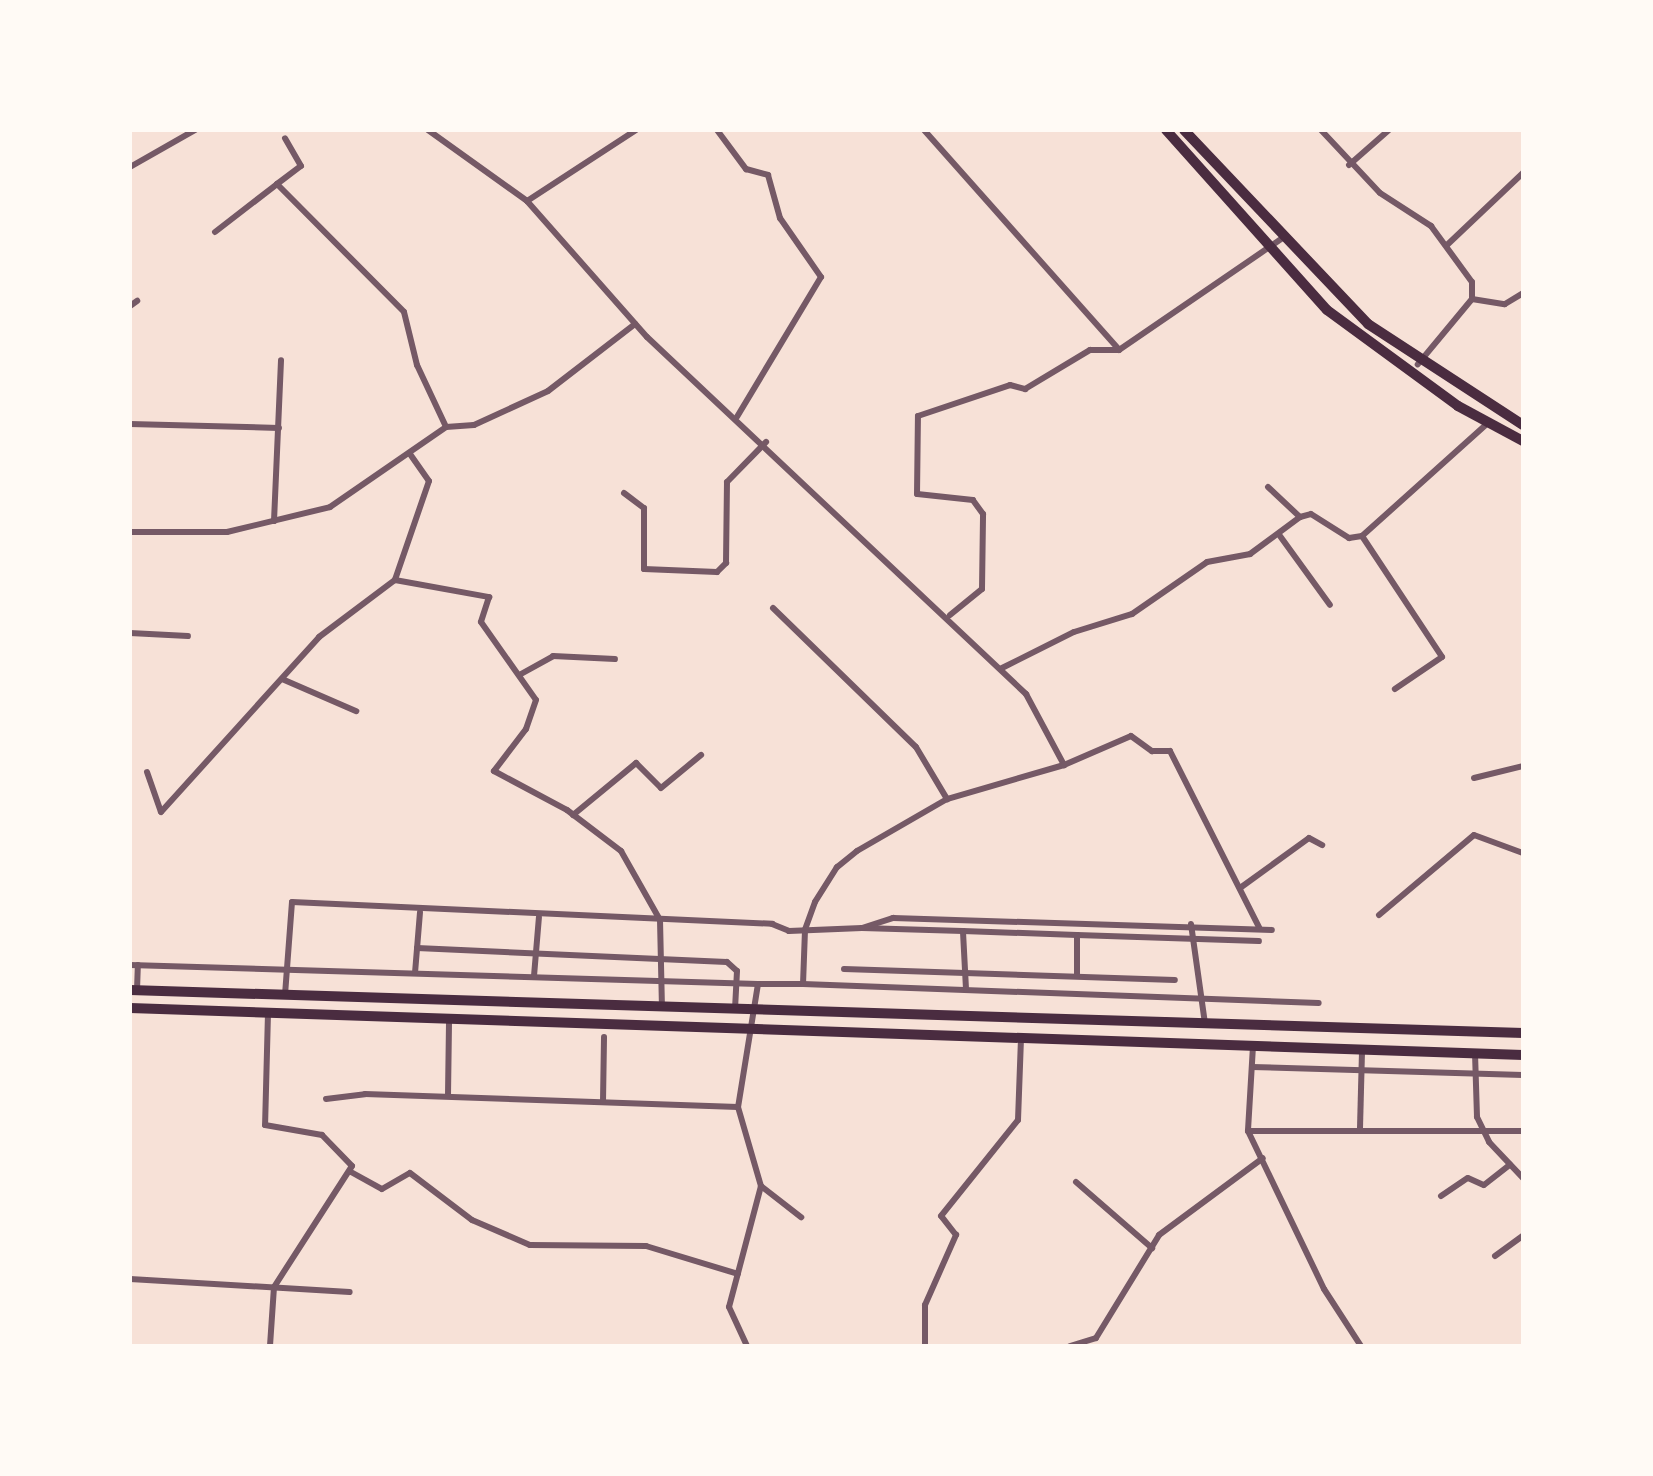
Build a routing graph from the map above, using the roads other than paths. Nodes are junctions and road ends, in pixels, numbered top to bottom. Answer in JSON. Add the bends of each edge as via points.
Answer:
{"nodes":[{"id":1,"x":195,"y":130,"type":"edge"},
{"id":2,"x":428,"y":130,"type":"edge"},
{"id":3,"x":636,"y":130,"type":"edge"},
{"id":4,"x":717,"y":130,"type":"edge"},
{"id":5,"x":924,"y":130,"type":"edge"},
{"id":6,"x":1166,"y":130,"type":"edge"},
{"id":7,"x":1184,"y":130,"type":"edge"},
{"id":8,"x":1321,"y":130,"type":"edge"},
{"id":9,"x":1389,"y":130,"type":"edge"},
{"id":10,"x":285,"y":138,"type":"dead end"},
{"id":11,"x":1349,"y":165,"type":"junction"},
{"id":12,"x":130,"y":167,"type":"edge"},
{"id":13,"x":1523,"y":173,"type":"edge"},
{"id":14,"x":277,"y":184,"type":"junction"},
{"id":15,"x":527,"y":201,"type":"junction"},
{"id":16,"x":215,"y":232,"type":"dead end"},
{"id":17,"x":1281,"y":239,"type":"junction"},
{"id":18,"x":1447,"y":245,"type":"junction"},
{"id":19,"x":1270,"y":251,"type":"junction"},
{"id":20,"x":1523,"y":293,"type":"edge"},
{"id":21,"x":1472,"y":299,"type":"junction"},
{"id":22,"x":137,"y":301,"type":"dead end"},
{"id":23,"x":130,"y":306,"type":"edge"},
{"id":24,"x":635,"y":324,"type":"junction"},
{"id":25,"x":1119,"y":350,"type":"junction"},
{"id":26,"x":281,"y":360,"type":"dead end"},
{"id":27,"x":1418,"y":364,"type":"junction"},
{"id":28,"x":737,"y":417,"type":"junction"},
{"id":29,"x":130,"y":424,"type":"edge"},
{"id":30,"x":1487,"y":424,"type":"junction"},
{"id":31,"x":1523,"y":425,"type":"edge"},
{"id":32,"x":446,"y":427,"type":"junction"},
{"id":33,"x":279,"y":428,"type":"junction"},
{"id":34,"x":1523,"y":441,"type":"edge"},
{"id":35,"x":766,"y":442,"type":"junction"},
{"id":36,"x":410,"y":454,"type":"junction"},
{"id":37,"x":1268,"y":487,"type":"dead end"},
{"id":38,"x":624,"y":493,"type":"dead end"},
{"id":39,"x":1300,"y":517,"type":"junction"},
{"id":40,"x":274,"y":521,"type":"junction"},
{"id":41,"x":130,"y":532,"type":"edge"},
{"id":42,"x":1280,"y":536,"type":"junction"},
{"id":43,"x":1362,"y":536,"type":"junction"},
{"id":44,"x":395,"y":580,"type":"junction"},
{"id":45,"x":1330,"y":605,"type":"dead end"},
{"id":46,"x":773,"y":608,"type":"dead end"},
{"id":47,"x":950,"y":615,"type":"junction"},
{"id":48,"x":130,"y":633,"type":"edge"},
{"id":49,"x":188,"y":636,"type":"dead end"},
{"id":50,"x":615,"y":659,"type":"dead end"},
{"id":51,"x":1002,"y":668,"type":"junction"},
{"id":52,"x":521,"y":674,"type":"junction"},
{"id":53,"x":282,"y":679,"type":"junction"},
{"id":54,"x":1395,"y":689,"type":"dead end"},
{"id":55,"x":356,"y":711,"type":"dead end"},
{"id":56,"x":701,"y":755,"type":"dead end"},
{"id":57,"x":1064,"y":765,"type":"junction"},
{"id":58,"x":1523,"y":766,"type":"edge"},
{"id":59,"x":147,"y":772,"type":"dead end"},
{"id":60,"x":1474,"y":778,"type":"dead end"},
{"id":61,"x":947,"y":799,"type":"junction"},
{"id":62,"x":573,"y":815,"type":"junction"},
{"id":63,"x":1322,"y":845,"type":"dead end"},
{"id":64,"x":1523,"y":853,"type":"edge"},
{"id":65,"x":1240,"y":888,"type":"junction"},
{"id":66,"x":420,"y":912,"type":"junction"},
{"id":67,"x":1379,"y":915,"type":"dead end"},
{"id":68,"x":539,"y":917,"type":"junction"},
{"id":69,"x":660,"y":920,"type":"junction"},
{"id":70,"x":1191,"y":924,"type":"junction"},
{"id":71,"x":862,"y":928,"type":"junction"},
{"id":72,"x":1260,"y":929,"type":"junction"},
{"id":73,"x":805,"y":930,"type":"junction"},
{"id":74,"x":1272,"y":930,"type":"dead end"},
{"id":75,"x":963,"y":931,"type":"junction"},
{"id":76,"x":1077,"y":935,"type":"junction"},
{"id":77,"x":1190,"y":939,"type":"junction"},
{"id":78,"x":1259,"y":941,"type":"dead end"},
{"id":79,"x":417,"y":948,"type":"junction"},
{"id":80,"x":536,"y":954,"type":"junction"},
{"id":81,"x":662,"y":959,"type":"junction"},
{"id":82,"x":130,"y":965,"type":"edge"},
{"id":83,"x":138,"y":965,"type":"junction"},
{"id":84,"x":286,"y":969,"type":"junction"},
{"id":85,"x":844,"y":969,"type":"dead end"},
{"id":86,"x":415,"y":973,"type":"junction"},
{"id":87,"x":966,"y":974,"type":"junction"},
{"id":88,"x":534,"y":976,"type":"junction"},
{"id":89,"x":1077,"y":976,"type":"junction"},
{"id":90,"x":1086,"y":976,"type":"junction"},
{"id":91,"x":1175,"y":980,"type":"dead end"},
{"id":92,"x":663,"y":981,"type":"junction"},
{"id":93,"x":736,"y":983,"type":"junction"},
{"id":94,"x":758,"y":984,"type":"junction"},
{"id":95,"x":803,"y":984,"type":"junction"},
{"id":96,"x":966,"y":989,"type":"junction"},
{"id":97,"x":134,"y":990,"type":"edge"},
{"id":98,"x":1086,"y":993,"type":"junction"},
{"id":99,"x":285,"y":995,"type":"junction"},
{"id":100,"x":1200,"y":998,"type":"junction"},
{"id":101,"x":1319,"y":1003,"type":"dead end"},
{"id":102,"x":130,"y":1008,"type":"edge"},
{"id":103,"x":662,"y":1008,"type":"junction"},
{"id":104,"x":735,"y":1010,"type":"junction"},
{"id":105,"x":754,"y":1011,"type":"junction"},
{"id":106,"x":268,"y":1013,"type":"junction"},
{"id":107,"x":449,"y":1019,"type":"junction"},
{"id":108,"x":1205,"y":1023,"type":"junction"},
{"id":109,"x":750,"y":1030,"type":"junction"},
{"id":110,"x":1523,"y":1033,"type":"edge"},
{"id":111,"x":604,"y":1037,"type":"dead end"},
{"id":112,"x":1021,"y":1039,"type":"junction"},
{"id":113,"x":1253,"y":1045,"type":"junction"},
{"id":114,"x":1362,"y":1049,"type":"junction"},
{"id":115,"x":1475,"y":1053,"type":"junction"},
{"id":116,"x":1523,"y":1055,"type":"edge"},
{"id":117,"x":1252,"y":1067,"type":"junction"},
{"id":118,"x":1360,"y":1070,"type":"junction"},
{"id":119,"x":1473,"y":1074,"type":"junction"},
{"id":120,"x":1523,"y":1075,"type":"edge"},
{"id":121,"x":448,"y":1095,"type":"junction"},
{"id":122,"x":326,"y":1099,"type":"dead end"},
{"id":123,"x":603,"y":1102,"type":"junction"},
{"id":124,"x":738,"y":1107,"type":"junction"},
{"id":125,"x":1360,"y":1128,"type":"junction"},
{"id":126,"x":1248,"y":1131,"type":"junction"},
{"id":127,"x":1483,"y":1131,"type":"junction"},
{"id":128,"x":1523,"y":1131,"type":"edge"},
{"id":129,"x":1263,"y":1158,"type":"junction"},
{"id":130,"x":1510,"y":1165,"type":"junction"},
{"id":131,"x":351,"y":1172,"type":"junction"},
{"id":132,"x":1523,"y":1178,"type":"edge"},
{"id":133,"x":1076,"y":1182,"type":"dead end"},
{"id":134,"x":761,"y":1186,"type":"junction"},
{"id":135,"x":1441,"y":1196,"type":"dead end"},
{"id":136,"x":801,"y":1217,"type":"dead end"},
{"id":137,"x":1523,"y":1236,"type":"edge"},
{"id":138,"x":1152,"y":1248,"type":"junction"},
{"id":139,"x":1495,"y":1256,"type":"dead end"},
{"id":140,"x":738,"y":1274,"type":"junction"},
{"id":141,"x":130,"y":1279,"type":"edge"},
{"id":142,"x":274,"y":1287,"type":"junction"},
{"id":143,"x":350,"y":1292,"type":"dead end"},
{"id":144,"x":270,"y":1346,"type":"edge"},
{"id":145,"x":747,"y":1346,"type":"edge"},
{"id":146,"x":925,"y":1346,"type":"edge"},
{"id":147,"x":1070,"y":1346,"type":"edge"},
{"id":148,"x":1361,"y":1346,"type":"edge"}],
"edges":[{"from":1,"to":12,"type":"street"},
{"from":2,"to":15,"type":"street"},
{"from":3,"to":15,"type":"street"},
{"from":4,"to":28,"type":"street","via":[[746,169],[768,175],[780,218],[821,277]]},
{"from":5,"to":25,"type":"street"},
{"from":6,"to":19,"type":"main road"},
{"from":7,"to":17,"type":"main road"},
{"from":8,"to":11,"type":"street"},
{"from":9,"to":11,"type":"street"},
{"from":10,"to":14,"type":"street","via":[[301,166]]},
{"from":11,"to":18,"type":"street"},
{"from":13,"to":18,"type":"street"},
{"from":14,"to":16,"type":"street"},
{"from":14,"to":32,"type":"street","via":[[404,312],[417,365]]},
{"from":15,"to":24,"type":"street"},
{"from":17,"to":19,"type":"street"},
{"from":17,"to":27,"type":"main road"},
{"from":18,"to":21,"type":"street","via":[[1472,282]]},
{"from":19,"to":25,"type":"street"},
{"from":19,"to":30,"type":"main road","via":[[1362,340]]},
{"from":20,"to":21,"type":"street","via":[[1505,304]]},
{"from":21,"to":27,"type":"street"},
{"from":22,"to":23,"type":"street"},
{"from":24,"to":28,"type":"street"},
{"from":24,"to":32,"type":"street","via":[[548,391],[474,425]]},
{"from":25,"to":47,"type":"street","via":[[1090,350],[1025,389],[1010,385],[918,416],[917,494],[973,500],[983,514],[982,589]]},
{"from":26,"to":33,"type":"street"},
{"from":27,"to":31,"type":"main road"},
{"from":28,"to":35,"type":"street"},
{"from":29,"to":33,"type":"street"},
{"from":30,"to":34,"type":"main road"},
{"from":30,"to":43,"type":"street"},
{"from":32,"to":36,"type":"street"},
{"from":33,"to":40,"type":"street"},
{"from":35,"to":38,"type":"street","via":[[727,482],[726,563],[717,572],[644,569],[644,508]]},
{"from":35,"to":47,"type":"street"},
{"from":36,"to":40,"type":"street","via":[[352,496]]},
{"from":36,"to":44,"type":"street","via":[[429,481]]},
{"from":37,"to":39,"type":"street"},
{"from":39,"to":42,"type":"street"},
{"from":39,"to":43,"type":"street","via":[[1311,514],[1349,538]]},
{"from":40,"to":41,"type":"street","via":[[227,532]]},
{"from":42,"to":45,"type":"street"},
{"from":42,"to":51,"type":"street","via":[[1250,554],[1207,562],[1132,614],[1074,632]]},
{"from":43,"to":54,"type":"street","via":[[1442,657]]},
{"from":44,"to":52,"type":"street","via":[[486,595],[481,622]]},
{"from":44,"to":53,"type":"street","via":[[319,637]]},
{"from":46,"to":61,"type":"street","via":[[916,747]]},
{"from":47,"to":51,"type":"street"},
{"from":48,"to":49,"type":"street"},
{"from":50,"to":52,"type":"street","via":[[553,656]]},
{"from":51,"to":57,"type":"street","via":[[1045,721]]},
{"from":52,"to":62,"type":"street","via":[[535,709],[494,771]]},
{"from":53,"to":55,"type":"street"},
{"from":53,"to":59,"type":"street","via":[[161,812]]},
{"from":56,"to":62,"type":"street","via":[[661,788],[636,763]]},
{"from":57,"to":61,"type":"street"},
{"from":57,"to":65,"type":"street","via":[[1131,736],[1152,751],[1170,751]]},
{"from":58,"to":60,"type":"street"},
{"from":61,"to":73,"type":"street","via":[[837,867]]},
{"from":62,"to":69,"type":"street","via":[[621,851]]},
{"from":63,"to":65,"type":"street","via":[[1309,838]]},
{"from":64,"to":67,"type":"street","via":[[1474,835]]},
{"from":65,"to":72,"type":"street"},
{"from":66,"to":68,"type":"street"},
{"from":66,"to":79,"type":"street"},
{"from":66,"to":84,"type":"street","via":[[292,902]]},
{"from":68,"to":69,"type":"street"},
{"from":68,"to":80,"type":"street"},
{"from":69,"to":73,"type":"street"},
{"from":69,"to":81,"type":"street"},
{"from":70,"to":71,"type":"street","via":[[893,918]]},
{"from":70,"to":72,"type":"street"},
{"from":70,"to":77,"type":"street"},
{"from":71,"to":73,"type":"street"},
{"from":71,"to":75,"type":"street"},
{"from":72,"to":74,"type":"street"},
{"from":73,"to":95,"type":"street"},
{"from":75,"to":76,"type":"street"},
{"from":75,"to":87,"type":"street"},
{"from":76,"to":77,"type":"street"},
{"from":76,"to":89,"type":"street"},
{"from":77,"to":78,"type":"street"},
{"from":77,"to":100,"type":"street","via":[[1202,973]]},
{"from":79,"to":80,"type":"street"},
{"from":79,"to":86,"type":"street"},
{"from":80,"to":81,"type":"street"},
{"from":80,"to":88,"type":"street"},
{"from":81,"to":92,"type":"street"},
{"from":81,"to":93,"type":"street","via":[[732,964]]},
{"from":82,"to":83,"type":"street"},
{"from":83,"to":84,"type":"street"},
{"from":83,"to":97,"type":"street"},
{"from":84,"to":86,"type":"street"},
{"from":84,"to":99,"type":"street"},
{"from":85,"to":87,"type":"street"},
{"from":86,"to":88,"type":"street"},
{"from":87,"to":89,"type":"street"},
{"from":87,"to":96,"type":"street"},
{"from":88,"to":92,"type":"street"},
{"from":89,"to":90,"type":"street"},
{"from":90,"to":91,"type":"street"},
{"from":90,"to":98,"type":"street"},
{"from":92,"to":93,"type":"street"},
{"from":92,"to":103,"type":"street"},
{"from":93,"to":94,"type":"street"},
{"from":93,"to":104,"type":"street"},
{"from":94,"to":95,"type":"street"},
{"from":94,"to":105,"type":"street"},
{"from":95,"to":96,"type":"street"},
{"from":96,"to":98,"type":"street"},
{"from":97,"to":99,"type":"main road"},
{"from":98,"to":100,"type":"street"},
{"from":99,"to":103,"type":"main road"},
{"from":100,"to":101,"type":"street"},
{"from":100,"to":108,"type":"street"},
{"from":102,"to":106,"type":"main road"},
{"from":103,"to":104,"type":"main road"},
{"from":104,"to":105,"type":"main road"},
{"from":105,"to":108,"type":"main road"},
{"from":105,"to":109,"type":"street"},
{"from":106,"to":107,"type":"main road"},
{"from":106,"to":131,"type":"street","via":[[265,1125],[322,1135],[348,1158]]},
{"from":107,"to":109,"type":"main road"},
{"from":107,"to":121,"type":"street"},
{"from":108,"to":110,"type":"main road"},
{"from":109,"to":112,"type":"main road"},
{"from":109,"to":124,"type":"street"},
{"from":111,"to":123,"type":"street"},
{"from":112,"to":113,"type":"main road"},
{"from":112,"to":146,"type":"street","via":[[1018,1120],[941,1216],[956,1235],[925,1305]]},
{"from":113,"to":114,"type":"main road"},
{"from":113,"to":117,"type":"street"},
{"from":114,"to":115,"type":"main road"},
{"from":114,"to":118,"type":"street"},
{"from":115,"to":116,"type":"main road"},
{"from":115,"to":119,"type":"street"},
{"from":117,"to":118,"type":"street"},
{"from":117,"to":126,"type":"street"},
{"from":118,"to":119,"type":"street"},
{"from":118,"to":125,"type":"street"},
{"from":119,"to":120,"type":"street"},
{"from":119,"to":127,"type":"street"},
{"from":121,"to":122,"type":"street"},
{"from":121,"to":123,"type":"street"},
{"from":123,"to":124,"type":"street"},
{"from":124,"to":134,"type":"street"},
{"from":125,"to":126,"type":"street"},
{"from":125,"to":127,"type":"street"},
{"from":126,"to":129,"type":"street"},
{"from":127,"to":128,"type":"street"},
{"from":127,"to":130,"type":"street"},
{"from":129,"to":138,"type":"street","via":[[1174,1221]]},
{"from":129,"to":148,"type":"street","via":[[1324,1289]]},
{"from":130,"to":132,"type":"street"},
{"from":130,"to":135,"type":"street","via":[[1484,1185],[1468,1178]]},
{"from":131,"to":140,"type":"street","via":[[382,1189],[410,1173],[472,1220],[530,1245],[646,1246]]},
{"from":131,"to":142,"type":"street"},
{"from":133,"to":138,"type":"street"},
{"from":134,"to":136,"type":"street"},
{"from":134,"to":140,"type":"street"},
{"from":137,"to":139,"type":"street"},
{"from":138,"to":147,"type":"street","via":[[1096,1338]]},
{"from":140,"to":145,"type":"street","via":[[729,1307]]},
{"from":141,"to":142,"type":"street"},
{"from":142,"to":143,"type":"street"},
{"from":142,"to":144,"type":"street"}]}
